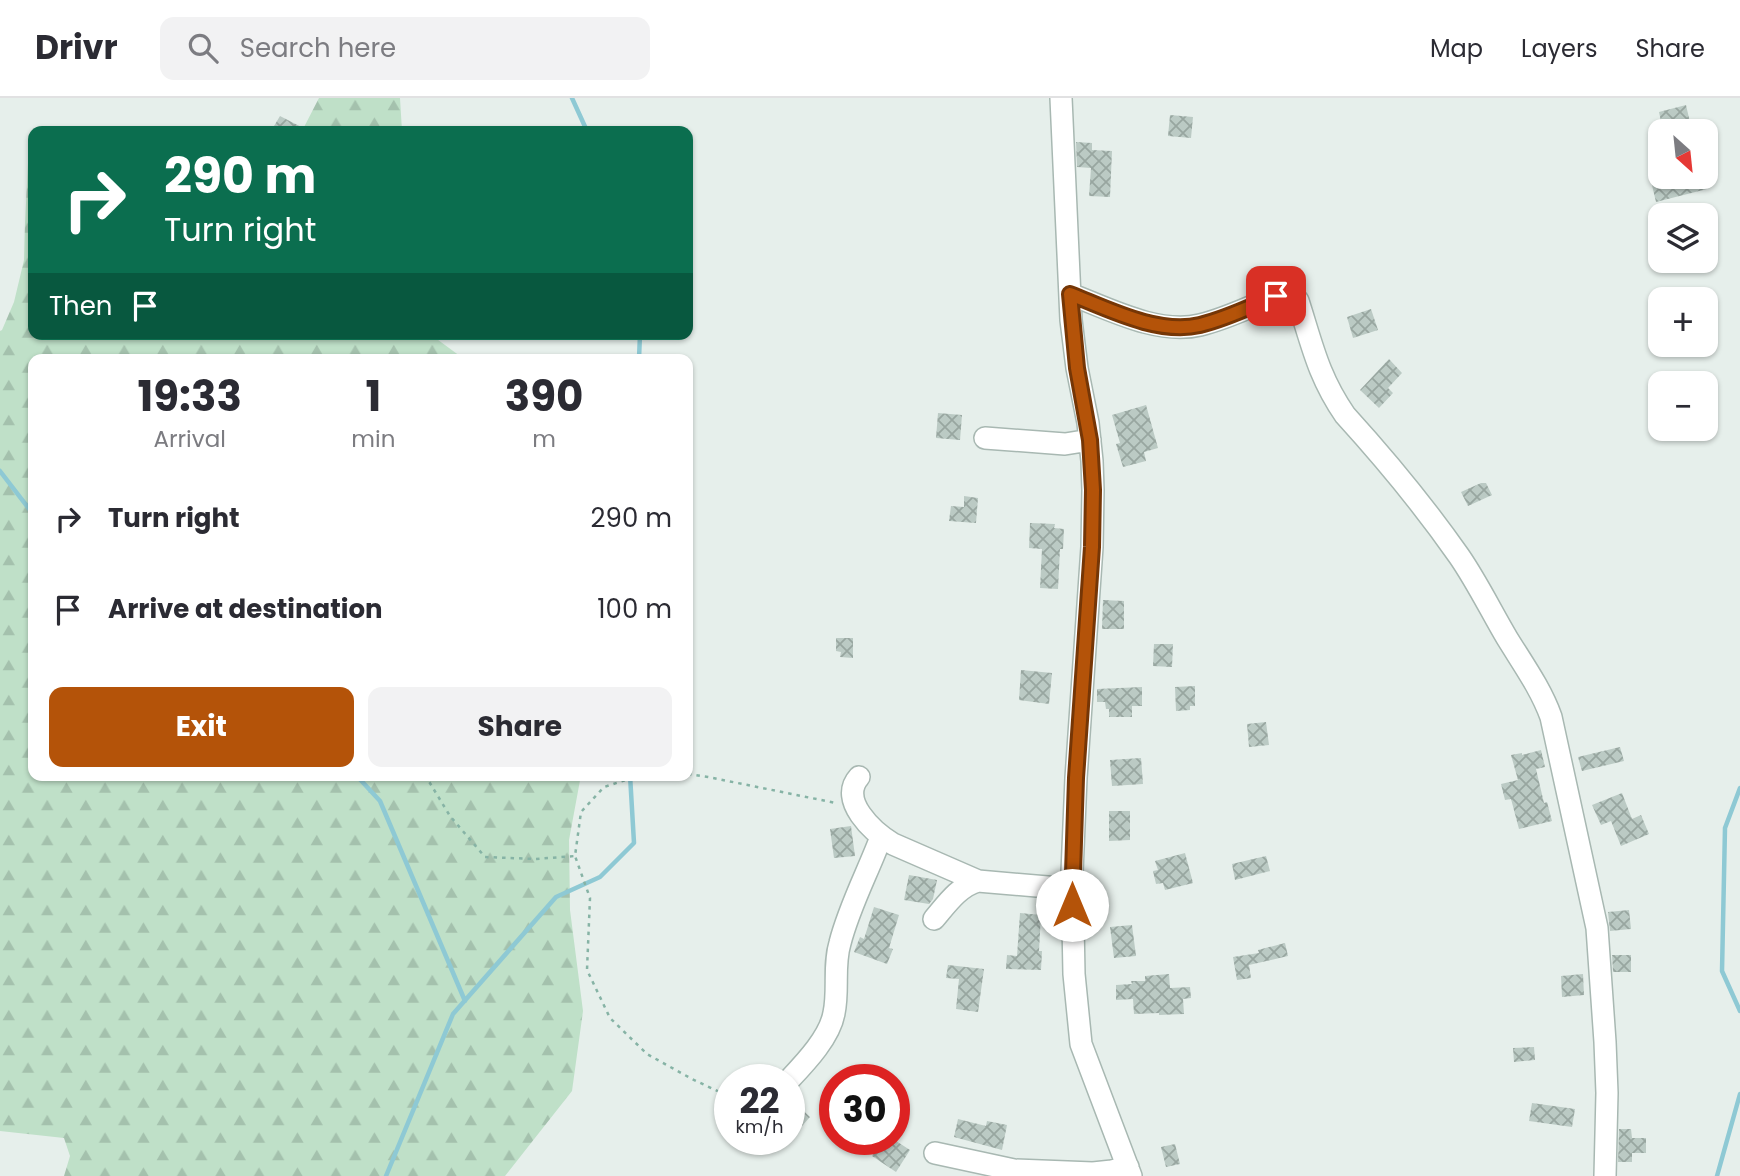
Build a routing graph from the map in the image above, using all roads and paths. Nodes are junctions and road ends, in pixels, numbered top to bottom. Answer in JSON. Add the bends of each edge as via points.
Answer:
{"nodes":[{"id":1,"x":1060,"y":98,"type":"edge"},
{"id":2,"x":1070,"y":294,"type":"junction"},
{"id":3,"x":985,"y":438,"type":"dead end"},
{"id":4,"x":1090,"y":440,"type":"junction"},
{"id":5,"x":693,"y":776,"type":"edge"},
{"id":6,"x":859,"y":777,"type":"dead end"},
{"id":7,"x":429,"y":781,"type":"edge"},
{"id":8,"x":622,"y":781,"type":"edge"},
{"id":9,"x":856,"y":807,"type":"junction"},
{"id":10,"x":881,"y":836,"type":"junction"},
{"id":11,"x":575,"y":856,"type":"junction"},
{"id":12,"x":978,"y":881,"type":"junction"},
{"id":13,"x":1071,"y":889,"type":"junction"},
{"id":14,"x":934,"y":919,"type":"dead end"},
{"id":15,"x":802,"y":1064,"type":"edge"},
{"id":16,"x":714,"y":1089,"type":"edge"},
{"id":17,"x":935,"y":1153,"type":"dead end"},
{"id":18,"x":1129,"y":1171,"type":"edge"},
{"id":19,"x":1605,"y":1176,"type":"edge"}],
"edges":[{"from":1,"to":2,"type":"street"},
{"from":2,"to":4,"type":"street"},
{"from":2,"to":19,"type":"street","via":[[1155,325],[1181,327],[1200,325],[1284,293],[1293,295],[1335,400],[1478,585],[1546,703],[1591,896],[1605,1042]]},
{"from":3,"to":4,"type":"street"},
{"from":4,"to":13,"type":"street","via":[[1092,547]]},
{"from":5,"to":9,"type":"path"},
{"from":6,"to":9,"type":"street","via":[[851,795]]},
{"from":7,"to":11,"type":"path","via":[[450,816],[485,857]]},
{"from":8,"to":11,"type":"path","via":[[604,787],[581,812]]},
{"from":9,"to":10,"type":"street"},
{"from":10,"to":12,"type":"street"},
{"from":10,"to":15,"type":"street","via":[[840,942],[834,1014]]},
{"from":11,"to":16,"type":"path","via":[[590,898],[587,971],[610,1018],[647,1054]]},
{"from":12,"to":13,"type":"street"},
{"from":12,"to":14,"type":"street","via":[[969,883]]},
{"from":13,"to":18,"type":"street","via":[[1081,1044]]},
{"from":17,"to":18,"type":"street","via":[[1014,1170]]}]}
